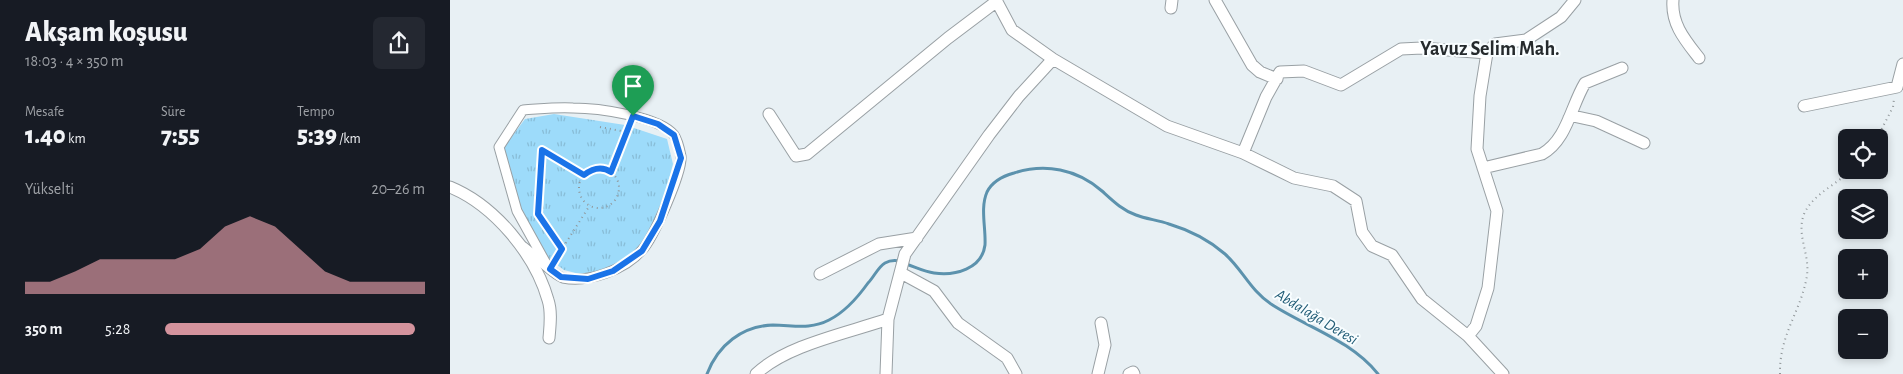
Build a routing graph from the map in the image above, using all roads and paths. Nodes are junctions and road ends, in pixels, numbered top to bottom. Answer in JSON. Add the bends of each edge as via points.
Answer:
{"nodes":[{"id":1,"x":1215,"y":0,"type":"edge"},
{"id":2,"x":1574,"y":0,"type":"edge"},
{"id":3,"x":1673,"y":0,"type":"edge"},
{"id":4,"x":996,"y":1,"type":"edge"},
{"id":5,"x":1487,"y":52,"type":"junction"},
{"id":6,"x":1699,"y":58,"type":"dead end"},
{"id":7,"x":1054,"y":59,"type":"junction"},
{"id":8,"x":1903,"y":64,"type":"edge"},
{"id":9,"x":1622,"y":68,"type":"dead end"},
{"id":10,"x":1277,"y":78,"type":"junction"},
{"id":11,"x":1896,"y":87,"type":"junction"},
{"id":12,"x":1804,"y":106,"type":"dead end"},
{"id":13,"x":769,"y":114,"type":"dead end"},
{"id":14,"x":633,"y":116,"type":"junction"},
{"id":15,"x":1569,"y":118,"type":"junction"},
{"id":16,"x":600,"y":127,"type":"dead end"},
{"id":17,"x":1881,"y":129,"type":"edge"},
{"id":18,"x":627,"y":132,"type":"junction"},
{"id":19,"x":1644,"y":143,"type":"dead end"},
{"id":20,"x":1243,"y":153,"type":"junction"},
{"id":21,"x":1483,"y":168,"type":"junction"},
{"id":22,"x":611,"y":172,"type":"junction"},
{"id":23,"x":584,"y":175,"type":"junction"},
{"id":24,"x":1840,"y":179,"type":"edge"},
{"id":25,"x":450,"y":187,"type":"edge"},
{"id":26,"x":590,"y":205,"type":"junction"},
{"id":27,"x":917,"y":238,"type":"junction"},
{"id":28,"x":518,"y":242,"type":"junction"},
{"id":29,"x":562,"y":249,"type":"junction"},
{"id":30,"x":549,"y":268,"type":"junction"},
{"id":31,"x":902,"y":270,"type":"junction"},
{"id":32,"x":820,"y":274,"type":"dead end"},
{"id":33,"x":888,"y":319,"type":"junction"},
{"id":34,"x":1101,"y":323,"type":"dead end"},
{"id":35,"x":1468,"y":336,"type":"junction"},
{"id":36,"x":549,"y":338,"type":"dead end"},
{"id":37,"x":756,"y":374,"type":"edge"},
{"id":38,"x":886,"y":374,"type":"edge"},
{"id":39,"x":1016,"y":374,"type":"edge"},
{"id":40,"x":1098,"y":374,"type":"edge"},
{"id":41,"x":1129,"y":374,"type":"edge"},
{"id":42,"x":1134,"y":374,"type":"edge"},
{"id":43,"x":1503,"y":374,"type":"edge"},
{"id":44,"x":1780,"y":374,"type":"edge"}],
"edges":[{"from":1,"to":10,"type":"street","via":[[1252,65],[1260,72]]},
{"from":2,"to":5,"type":"street","via":[[1561,17],[1526,40],[1495,44]]},
{"from":3,"to":6,"type":"street","via":[[1675,22]]},
{"from":4,"to":7,"type":"street","via":[[1012,30]]},
{"from":4,"to":13,"type":"street","via":[[808,154],[796,156]]},
{"from":5,"to":10,"type":"street","via":[[1401,49],[1341,85],[1319,75],[1295,70],[1280,72]]},
{"from":5,"to":21,"type":"street","via":[[1477,149]]},
{"from":7,"to":20,"type":"street","via":[[1167,126]]},
{"from":7,"to":27,"type":"street","via":[[1019,96],[989,135]]},
{"from":8,"to":11,"type":"street"},
{"from":9,"to":15,"type":"street","via":[[1585,84]]},
{"from":10,"to":20,"type":"street"},
{"from":11,"to":12,"type":"street"},
{"from":11,"to":17,"type":"path","via":[[1893,107]]},
{"from":14,"to":18,"type":"path"},
{"from":14,"to":30,"type":"street","via":[[658,124],[674,135],[681,158],[660,221],[642,251],[613,271],[588,279],[561,277]]},
{"from":14,"to":30,"type":"street","via":[[573,108],[523,110],[499,147],[516,211]]},
{"from":15,"to":19,"type":"street","via":[[1596,121]]},
{"from":15,"to":21,"type":"street","via":[[1550,150]]},
{"from":16,"to":18,"type":"path"},
{"from":18,"to":22,"type":"path"},
{"from":20,"to":35,"type":"street","via":[[1294,178],[1334,186],[1356,201],[1362,232],[1372,246],[1392,255],[1422,299]]},
{"from":21,"to":35,"type":"street","via":[[1497,211],[1488,288],[1476,326]]},
{"from":22,"to":23,"type":"path","via":[[599,168]]},
{"from":22,"to":26,"type":"path","via":[[619,186],[618,195],[604,207]]},
{"from":23,"to":26,"type":"path","via":[[579,185],[580,195]]},
{"from":23,"to":29,"type":"path","via":[[542,150],[538,214]]},
{"from":24,"to":44,"type":"path","via":[[1812,202],[1804,214],[1800,228],[1808,263],[1807,276],[1786,332]]},
{"from":25,"to":28,"type":"street","via":[[467,194],[490,212]]},
{"from":26,"to":29,"type":"path"},
{"from":27,"to":31,"type":"street","via":[[906,254]]},
{"from":27,"to":32,"type":"street","via":[[879,244]]},
{"from":28,"to":30,"type":"street"},
{"from":28,"to":36,"type":"street","via":[[549,302]]},
{"from":29,"to":30,"type":"path"},
{"from":31,"to":33,"type":"street"},
{"from":31,"to":39,"type":"street","via":[[934,291],[958,323],[1007,358]]},
{"from":33,"to":37,"type":"street","via":[[799,348],[768,362]]},
{"from":33,"to":38,"type":"street"},
{"from":34,"to":40,"type":"street","via":[[1105,345]]},
{"from":35,"to":43,"type":"street"},
{"from":41,"to":42,"type":"street"}]}
